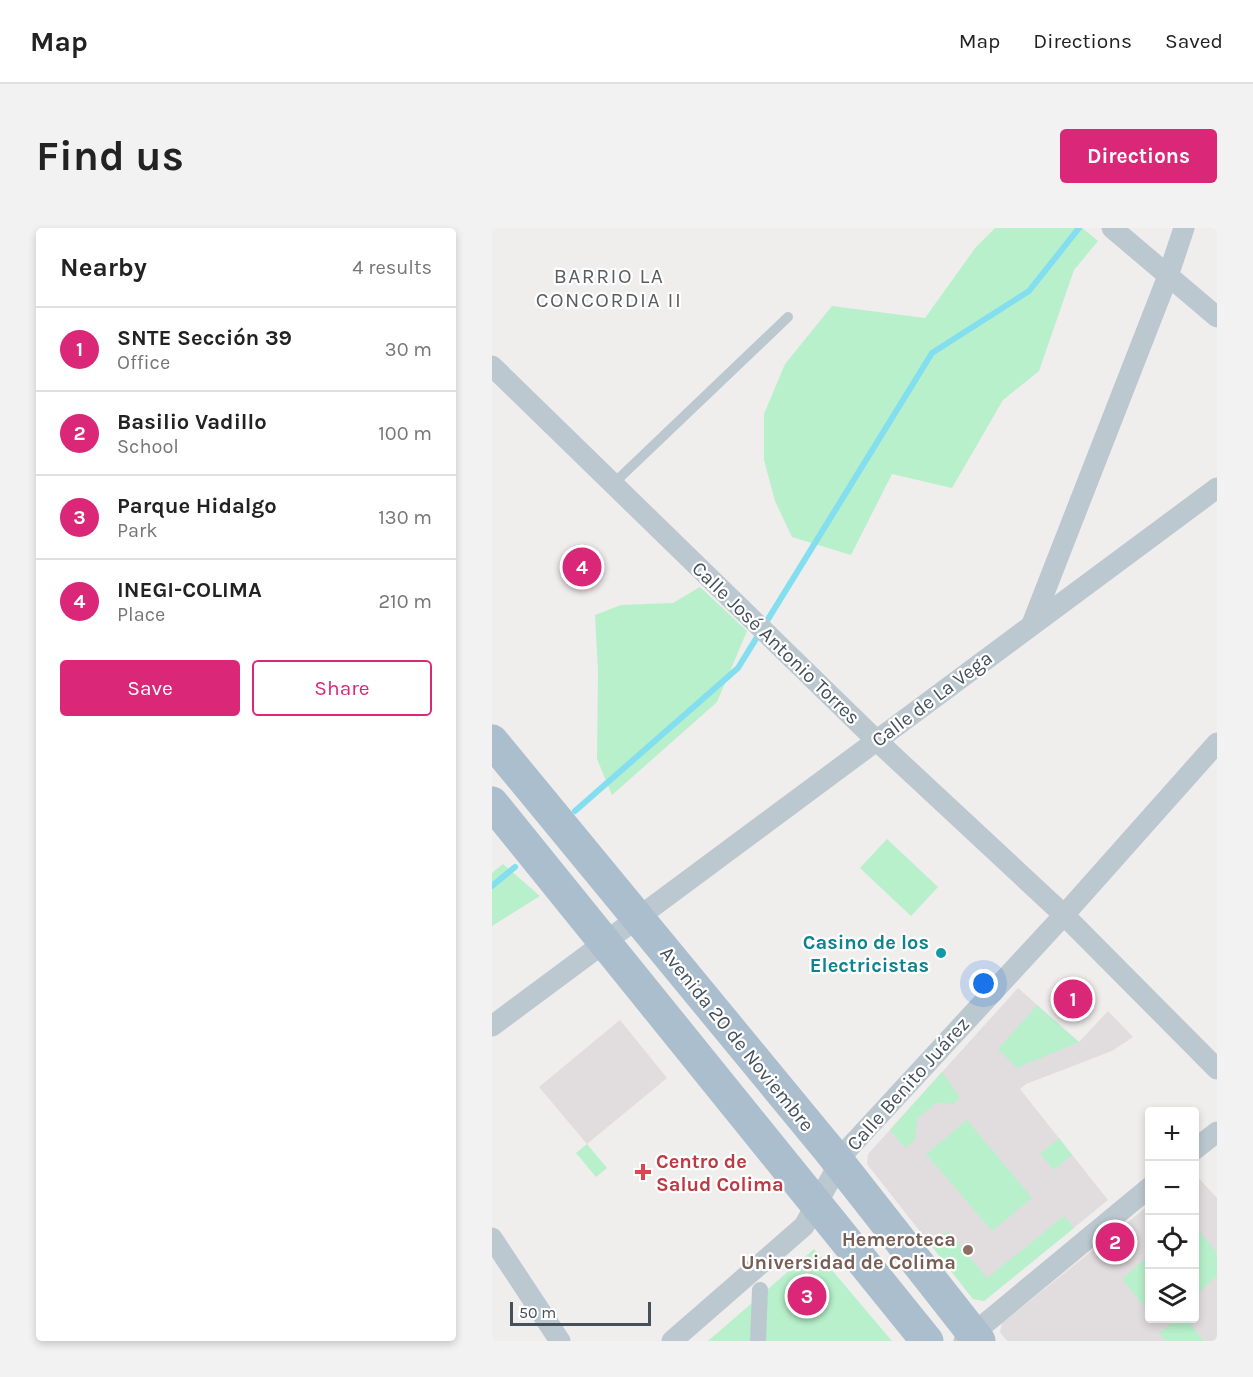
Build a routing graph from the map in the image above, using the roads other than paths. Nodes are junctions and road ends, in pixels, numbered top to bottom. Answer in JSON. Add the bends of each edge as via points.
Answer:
{"nodes":[{"id":1,"x":1112,"y":228,"type":"edge"},
{"id":2,"x":1184,"y":228,"type":"edge"},
{"id":3,"x":1168,"y":276,"type":"junction"},
{"id":4,"x":788,"y":317,"type":"dead end"},
{"id":5,"x":1217,"y":317,"type":"edge"},
{"id":6,"x":492,"y":366,"type":"edge"},
{"id":7,"x":612,"y":485,"type":"junction"},
{"id":8,"x":1217,"y":488,"type":"edge"},
{"id":9,"x":1032,"y":624,"type":"junction"},
{"id":10,"x":876,"y":740,"type":"junction"},
{"id":11,"x":492,"y":741,"type":"edge"},
{"id":12,"x":1217,"y":743,"type":"edge"},
{"id":13,"x":492,"y":803,"type":"edge"},
{"id":14,"x":1064,"y":915,"type":"junction"},
{"id":15,"x":637,"y":918,"type":"junction"},
{"id":16,"x":606,"y":942,"type":"junction"},
{"id":17,"x":492,"y":1026,"type":"edge"},
{"id":18,"x":1217,"y":1069,"type":"edge"},
{"id":19,"x":1217,"y":1132,"type":"edge"},
{"id":20,"x":1199,"y":1146,"type":"edge"},
{"id":21,"x":838,"y":1164,"type":"junction"},
{"id":22,"x":1145,"y":1190,"type":"edge"},
{"id":23,"x":815,"y":1205,"type":"junction"},
{"id":24,"x":493,"y":1242,"type":"edge"},
{"id":25,"x":760,"y":1290,"type":"dead end"},
{"id":26,"x":972,"y":1338,"type":"edge"},
{"id":27,"x":560,"y":1341,"type":"edge"},
{"id":28,"x":672,"y":1341,"type":"edge"},
{"id":29,"x":758,"y":1341,"type":"edge"},
{"id":30,"x":927,"y":1341,"type":"edge"}],
"edges":[{"from":1,"to":3,"type":"street"},
{"from":2,"to":3,"type":"street"},
{"from":3,"to":5,"type":"street"},
{"from":3,"to":9,"type":"street"},
{"from":4,"to":7,"type":"lane"},
{"from":6,"to":7,"type":"street","name":"Calle José Antonio Torres"},
{"from":7,"to":10,"type":"street","name":"Calle José Antonio Torres"},
{"from":8,"to":9,"type":"street","name":"Calle de La Vega"},
{"from":9,"to":10,"type":"street","name":"Calle de La Vega"},
{"from":10,"to":14,"type":"street","name":"Calle José Antonio Torres"},
{"from":10,"to":15,"type":"street","name":"Calle de La Vega"},
{"from":11,"to":15,"type":"main road","name":"Avenida 20 de Noviembre"},
{"from":12,"to":14,"type":"street","name":"Calle Benito Juárez"},
{"from":13,"to":16,"type":"main road"},
{"from":14,"to":18,"type":"street","name":"Calle José Antonio Torres"},
{"from":14,"to":21,"type":"street","name":"Calle Benito Juárez","via":[[846,1150]]},
{"from":15,"to":16,"type":"street","name":"Calle de La Vega"},
{"from":15,"to":21,"type":"main road","name":"Avenida 20 de Noviembre"},
{"from":16,"to":17,"type":"street","name":"Calle de La Vega"},
{"from":16,"to":23,"type":"main road"},
{"from":19,"to":20,"type":"street"},
{"from":21,"to":23,"type":"street","name":"Calle Benito Juárez"},
{"from":21,"to":26,"type":"main road","name":"Avenida 20 de Noviembre"},
{"from":22,"to":26,"type":"street"},
{"from":23,"to":28,"type":"street","name":"Calle Benito Juárez","via":[[804,1226]]},
{"from":23,"to":30,"type":"main road"},
{"from":24,"to":27,"type":"street"},
{"from":25,"to":29,"type":"street"}]}
